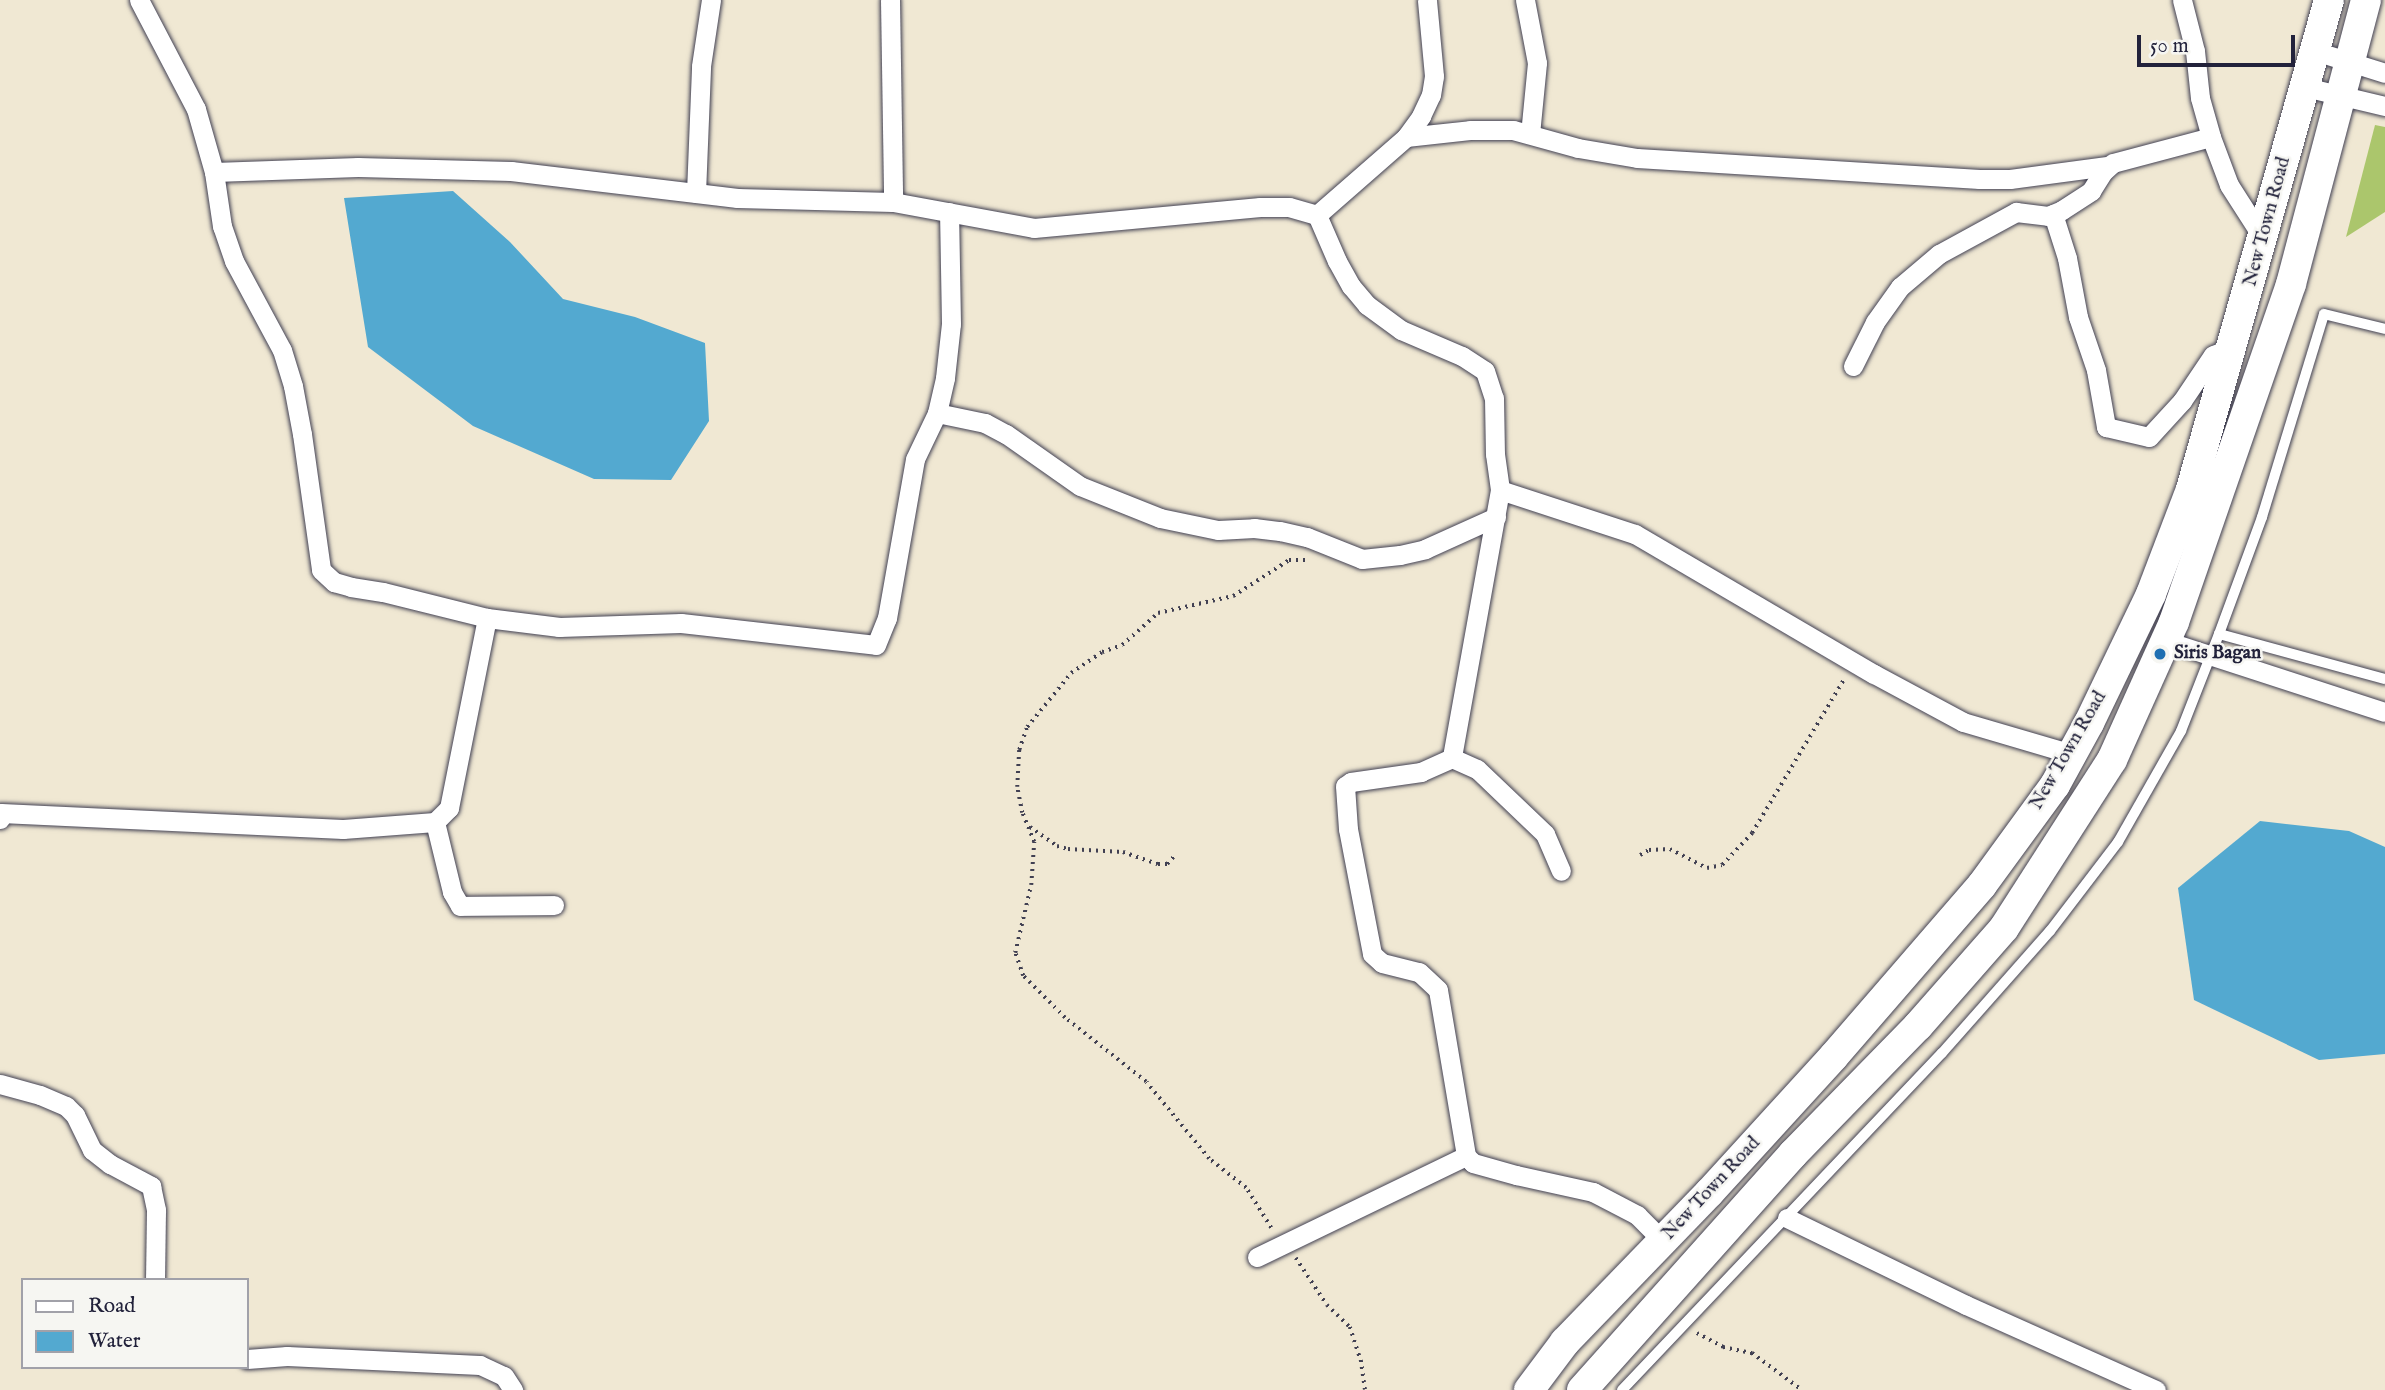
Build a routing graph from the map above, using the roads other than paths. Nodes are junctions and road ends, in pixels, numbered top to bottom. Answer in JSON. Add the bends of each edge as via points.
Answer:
{"nodes":[{"id":1,"x":139,"y":0,"type":"edge"},
{"id":2,"x":711,"y":0,"type":"edge"},
{"id":3,"x":890,"y":0,"type":"edge"},
{"id":4,"x":1427,"y":0,"type":"edge"},
{"id":5,"x":1525,"y":0,"type":"edge"},
{"id":6,"x":2182,"y":0,"type":"edge"},
{"id":7,"x":2329,"y":0,"type":"edge"},
{"id":8,"x":2367,"y":0,"type":"edge"},
{"id":9,"x":2315,"y":51,"type":"junction"},
{"id":10,"x":2350,"y":62,"type":"junction"},
{"id":11,"x":2385,"y":73,"type":"edge"},
{"id":12,"x":2305,"y":87,"type":"junction"},
{"id":13,"x":2341,"y":94,"type":"junction"},
{"id":14,"x":2385,"y":106,"type":"edge"},
{"id":15,"x":1530,"y":134,"type":"junction"},
{"id":16,"x":1406,"y":137,"type":"junction"},
{"id":17,"x":2211,"y":137,"type":"junction"},
{"id":18,"x":2108,"y":166,"type":"junction"},
{"id":19,"x":214,"y":172,"type":"junction"},
{"id":20,"x":696,"y":193,"type":"junction"},
{"id":21,"x":893,"y":202,"type":"junction"},
{"id":22,"x":949,"y":212,"type":"junction"},
{"id":23,"x":2053,"y":214,"type":"junction"},
{"id":24,"x":1317,"y":215,"type":"junction"},
{"id":25,"x":2263,"y":238,"type":"junction"},
{"id":26,"x":2385,"y":329,"type":"edge"},
{"id":27,"x":2234,"y":347,"type":"junction"},
{"id":28,"x":1853,"y":366,"type":"dead end"},
{"id":29,"x":937,"y":413,"type":"junction"},
{"id":30,"x":1500,"y":490,"type":"junction"},
{"id":31,"x":1496,"y":517,"type":"junction"},
{"id":32,"x":488,"y":618,"type":"junction"},
{"id":33,"x":2219,"y":634,"type":"junction"},
{"id":34,"x":2166,"y":641,"type":"junction"},
{"id":35,"x":2210,"y":657,"type":"junction"},
{"id":36,"x":2385,"y":679,"type":"edge"},
{"id":37,"x":2385,"y":712,"type":"edge"},
{"id":38,"x":2072,"y":754,"type":"junction"},
{"id":39,"x":1452,"y":758,"type":"junction"},
{"id":40,"x":0,"y":819,"type":"edge"},
{"id":41,"x":435,"y":822,"type":"junction"},
{"id":42,"x":1561,"y":872,"type":"dead end"},
{"id":43,"x":554,"y":905,"type":"dead end"},
{"id":44,"x":0,"y":1084,"type":"edge"},
{"id":45,"x":1466,"y":1156,"type":"junction"},
{"id":46,"x":1787,"y":1218,"type":"junction"},
{"id":47,"x":1663,"y":1241,"type":"junction"},
{"id":48,"x":1257,"y":1257,"type":"dead end"},
{"id":49,"x":155,"y":1278,"type":"edge"},
{"id":50,"x":248,"y":1359,"type":"edge"},
{"id":51,"x":513,"y":1390,"type":"edge"},
{"id":52,"x":1528,"y":1390,"type":"edge"},
{"id":53,"x":1583,"y":1390,"type":"edge"},
{"id":54,"x":1622,"y":1390,"type":"edge"},
{"id":55,"x":2156,"y":1390,"type":"edge"}],
"edges":[{"from":1,"to":19,"type":"street","via":[[196,109]]},
{"from":2,"to":20,"type":"street","via":[[701,66]]},
{"from":3,"to":21,"type":"street"},
{"from":4,"to":16,"type":"street","via":[[1434,49],[1431,95]]},
{"from":5,"to":15,"type":"street","via":[[1537,63]]},
{"from":6,"to":17,"type":"street"},
{"from":7,"to":9,"type":"main road","name":"New Town Road"},
{"from":8,"to":10,"type":"main road","name":"New Town Road"},
{"from":9,"to":10,"type":"street"},
{"from":9,"to":12,"type":"main road","name":"New Town Road"},
{"from":10,"to":11,"type":"street"},
{"from":10,"to":13,"type":"main road","name":"New Town Road"},
{"from":12,"to":13,"type":"street"},
{"from":12,"to":25,"type":"main road","name":"New Town Road"},
{"from":13,"to":14,"type":"street"},
{"from":13,"to":34,"type":"main road","name":"New Town Road","via":[[2291,284]]},
{"from":15,"to":16,"type":"street","via":[[1471,130]]},
{"from":15,"to":18,"type":"street","via":[[1637,158],[1979,179]]},
{"from":16,"to":24,"type":"street"},
{"from":17,"to":18,"type":"street"},
{"from":17,"to":25,"type":"street","via":[[2229,185]]},
{"from":18,"to":23,"type":"street","via":[[2091,191]]},
{"from":19,"to":20,"type":"street","via":[[473,169]]},
{"from":19,"to":32,"type":"street","via":[[230,249],[272,330],[293,386],[321,570],[334,582]]},
{"from":20,"to":21,"type":"street"},
{"from":21,"to":22,"type":"street"},
{"from":22,"to":24,"type":"street","via":[[1034,228],[1260,207],[1289,207]]},
{"from":22,"to":29,"type":"street","via":[[951,324]]},
{"from":23,"to":27,"type":"street","via":[[2096,370],[2106,427],[2148,437],[2182,401],[2213,355]]},
{"from":23,"to":28,"type":"street","via":[[2016,212],[1931,260],[1900,287],[1875,321]]},
{"from":24,"to":30,"type":"street","via":[[1337,261],[1367,305],[1401,330],[1485,371],[1494,398]]},
{"from":25,"to":27,"type":"main road","name":"New Town Road"},
{"from":26,"to":33,"type":"lane","via":[[2323,314],[2262,517]]},
{"from":27,"to":38,"type":"main road","name":"New Town Road","via":[[2191,489],[2151,594]]},
{"from":29,"to":31,"type":"street","via":[[985,424],[1080,486],[1160,518],[1218,530],[1280,531],[1362,559],[1425,549]]},
{"from":29,"to":32,"type":"street","via":[[915,459],[887,618],[876,645],[681,623],[559,627]]},
{"from":30,"to":31,"type":"street"},
{"from":30,"to":38,"type":"street","via":[[1635,534],[1963,722]]},
{"from":31,"to":39,"type":"street"},
{"from":32,"to":41,"type":"street","via":[[449,808]]},
{"from":33,"to":35,"type":"lane"},
{"from":33,"to":36,"type":"lane"},
{"from":34,"to":35,"type":"street"},
{"from":34,"to":53,"type":"main road","name":"New Town Road","via":[[2112,760],[2004,928],[1918,1026],[1793,1154]]},
{"from":35,"to":37,"type":"street"},
{"from":35,"to":46,"type":"lane","via":[[2156,779],[2085,887],[1942,1053]]},
{"from":38,"to":47,"type":"main road","name":"New Town Road","via":[[1982,886],[1834,1056]]},
{"from":39,"to":42,"type":"street","via":[[1477,769],[1545,834]]},
{"from":39,"to":45,"type":"street","via":[[1421,772],[1351,782],[1344,792],[1373,954],[1381,963],[1419,972],[1438,990]]},
{"from":40,"to":41,"type":"street","via":[[1,813],[343,829]]},
{"from":41,"to":43,"type":"street","via":[[452,892],[460,906]]},
{"from":44,"to":49,"type":"street","via":[[66,1106],[92,1150],[151,1186],[156,1210]]},
{"from":45,"to":47,"type":"street","via":[[1494,1169],[1593,1192],[1637,1216]]},
{"from":45,"to":48,"type":"street"},
{"from":46,"to":54,"type":"lane"},
{"from":46,"to":55,"type":"street","via":[[1966,1306]]},
{"from":47,"to":52,"type":"main road","name":"New Town Road","via":[[1565,1342]]},
{"from":50,"to":51,"type":"street","via":[[287,1356],[480,1365],[504,1376]]}]}
